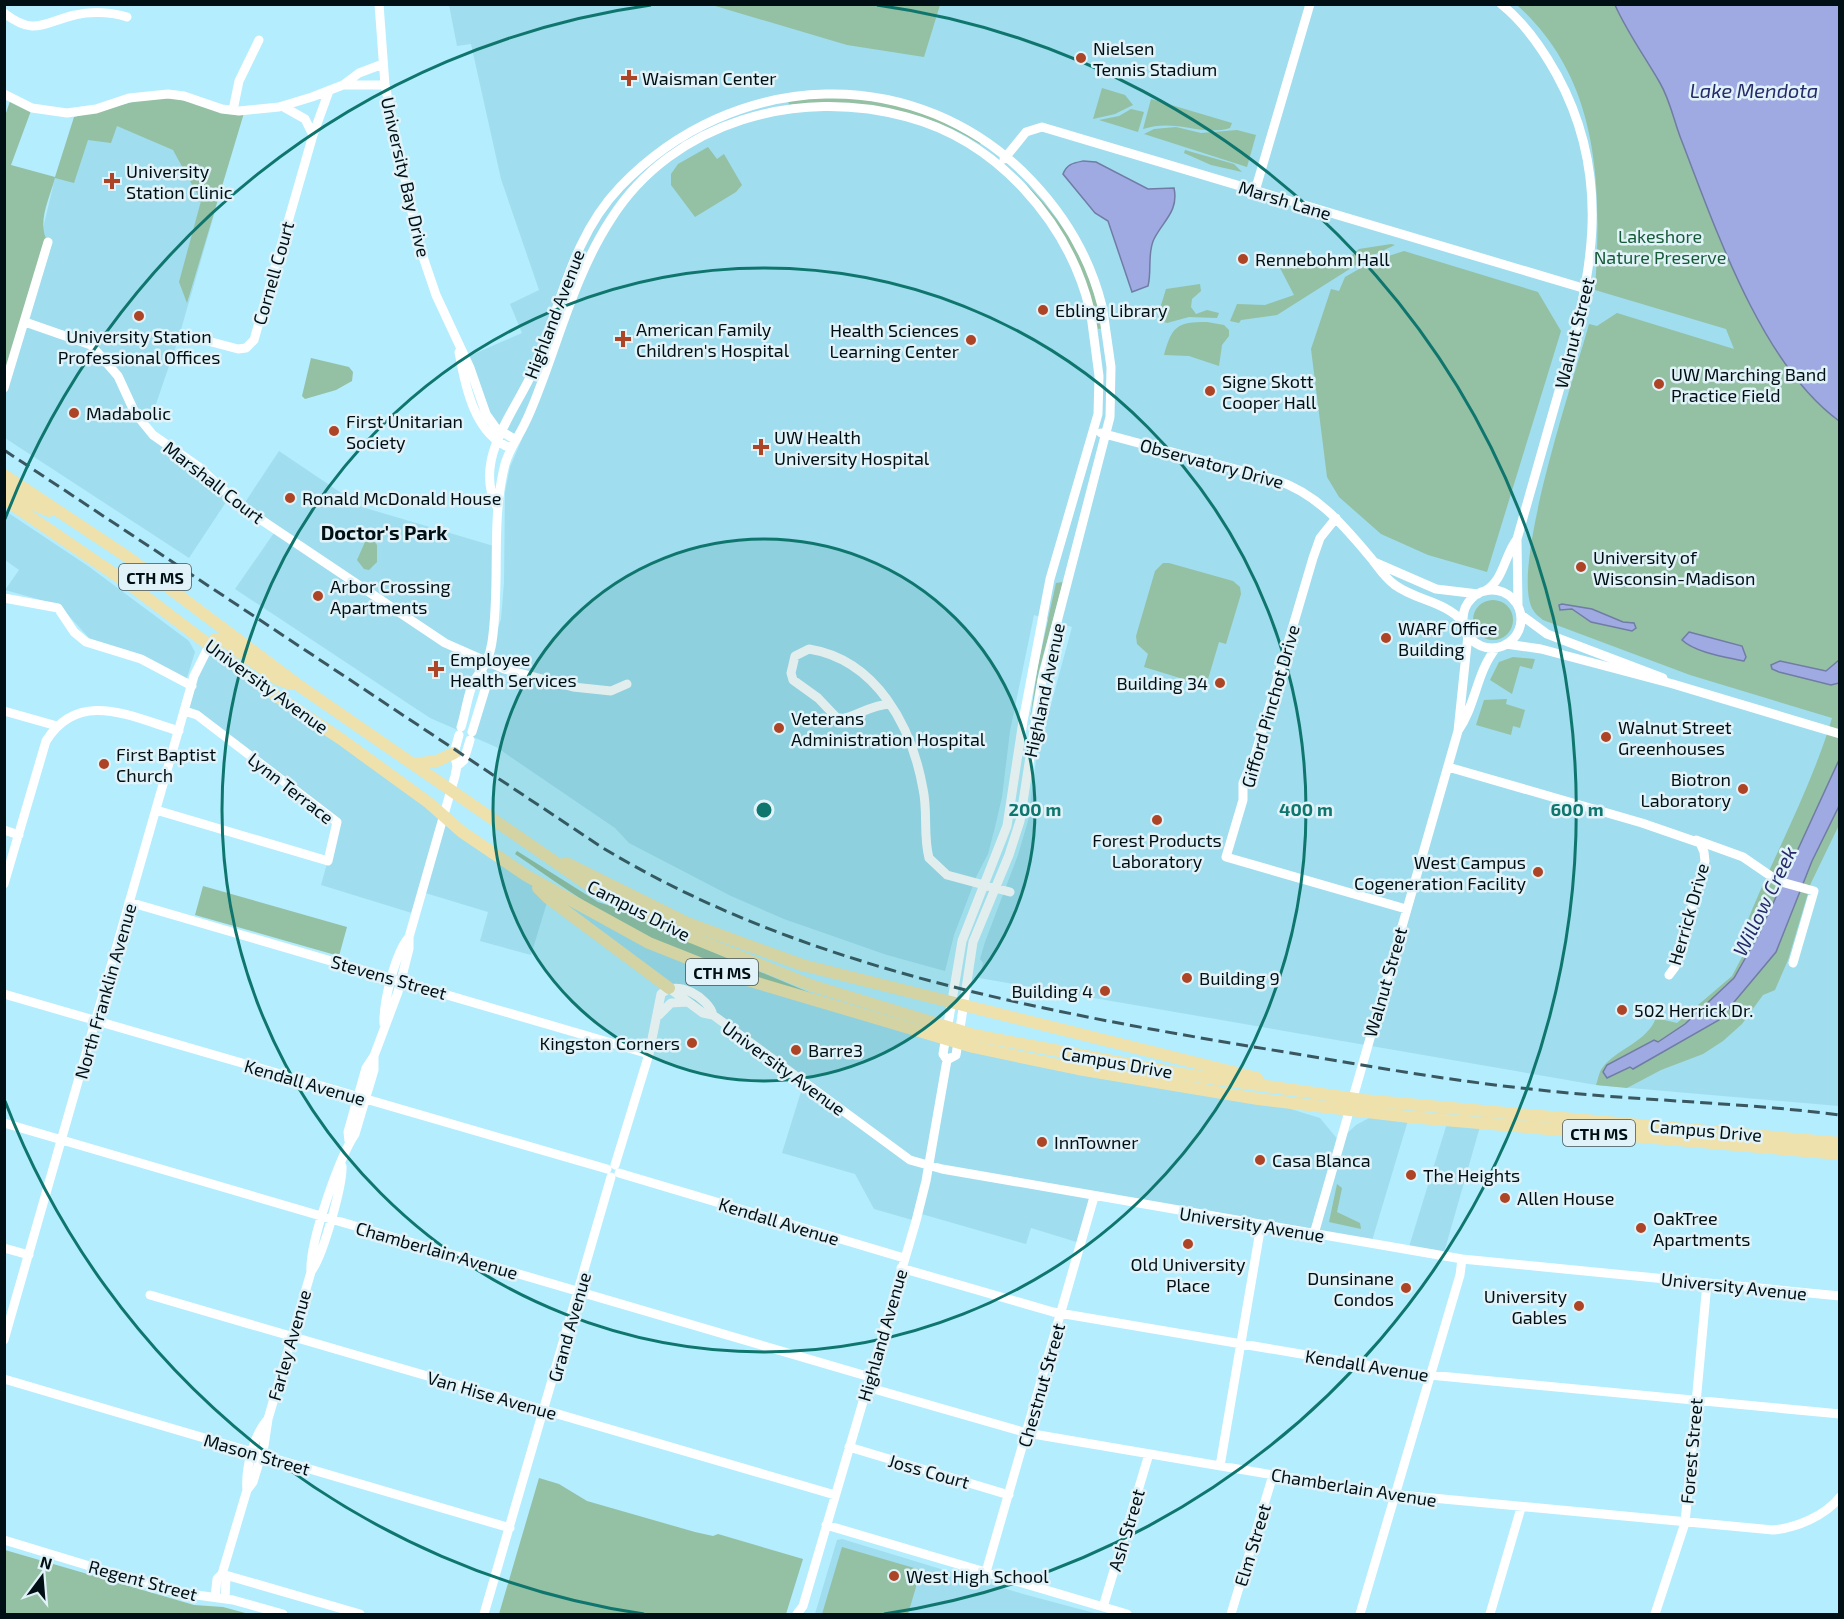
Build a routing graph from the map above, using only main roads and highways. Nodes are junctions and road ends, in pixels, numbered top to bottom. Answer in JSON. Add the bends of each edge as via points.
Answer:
{"nodes":[{"id":1,"x":4,"y":475,"type":"edge"},
{"id":2,"x":4,"y":485,"type":"edge"},
{"id":3,"x":4,"y":499,"type":"edge"},
{"id":4,"x":68,"y":517,"type":"junction"},
{"id":5,"x":104,"y":565,"type":"junction"},
{"id":6,"x":162,"y":583,"type":"junction"},
{"id":7,"x":210,"y":644,"type":"junction"},
{"id":8,"x":300,"y":687,"type":"junction"},
{"id":9,"x":454,"y":753,"type":"road end"},
{"id":10,"x":415,"y":764,"type":"junction"},
{"id":11,"x":450,"y":790,"type":"joint"},
{"id":12,"x":542,"y":854,"type":"junction"},
{"id":13,"x":527,"y":876,"type":"junction"},
{"id":14,"x":669,"y":988,"type":"road end"},
{"id":15,"x":931,"y":1030,"type":"junction"},
{"id":16,"x":974,"y":1041,"type":"junction"},
{"id":17,"x":1313,"y":1093,"type":"junction"},
{"id":18,"x":1338,"y":1103,"type":"junction"},
{"id":19,"x":1361,"y":1106,"type":"junction"},
{"id":20,"x":1839,"y":1143,"type":"edge"},
{"id":21,"x":1839,"y":1154,"type":"edge"}],
"edges":[{"from":1,"to":4,"type":"main road","name":"University Avenue","number":"CTH MS"},
{"from":2,"to":4,"type":"main road","via":[[32,504]]},
{"from":3,"to":5,"type":"main road","name":"University Avenue","number":"CTH MS"},
{"from":4,"to":6,"type":"main road","name":"University Avenue","number":"CTH MS"},
{"from":5,"to":6,"type":"main road","via":[[156,594],[165,591]]},
{"from":5,"to":7,"type":"main road","name":"University Avenue","number":"CTH MS"},
{"from":6,"to":8,"type":"main road","name":"University Avenue","number":"CTH MS"},
{"from":7,"to":8,"type":"main road","via":[[222,639],[277,679]]},
{"from":7,"to":13,"type":"main road","name":"University Avenue","number":"CTH MS"},
{"from":8,"to":10,"type":"main road","name":"University Avenue","number":"CTH MS"},
{"from":9,"to":10,"type":"main road","via":[[437,761]]},
{"from":10,"to":11,"type":"main road","name":"University Avenue","number":"CTH MS"},
{"from":11,"to":12,"type":"main road","name":"Campus Drive","number":"CTH MS"},
{"from":12,"to":15,"type":"main road","name":"Campus Drive","number":"CTH MS","via":[[600,892],[714,947]]},
{"from":12,"to":17,"type":"main road","via":[[687,923],[802,965]]},
{"from":13,"to":14,"type":"main road","via":[[548,898]]},
{"from":13,"to":15,"type":"main road","name":"Campus Drive","number":"CTH MS","via":[[630,934],[707,967]]},
{"from":15,"to":16,"type":"main road","name":"Campus Drive","number":"CTH MS"},
{"from":16,"to":17,"type":"main road","name":"Campus Drive","number":"CTH MS"},
{"from":16,"to":18,"type":"main road","name":"Campus Drive","number":"CTH MS","via":[[1078,1069]]},
{"from":17,"to":18,"type":"main road","name":"Campus Drive","number":"CTH MS"},
{"from":18,"to":19,"type":"main road","name":"Campus Drive","number":"CTH MS"},
{"from":19,"to":20,"type":"main road","name":"Campus Drive","number":"CTH MS"},
{"from":19,"to":21,"type":"main road","name":"Campus Drive","number":"CTH MS"}]}
